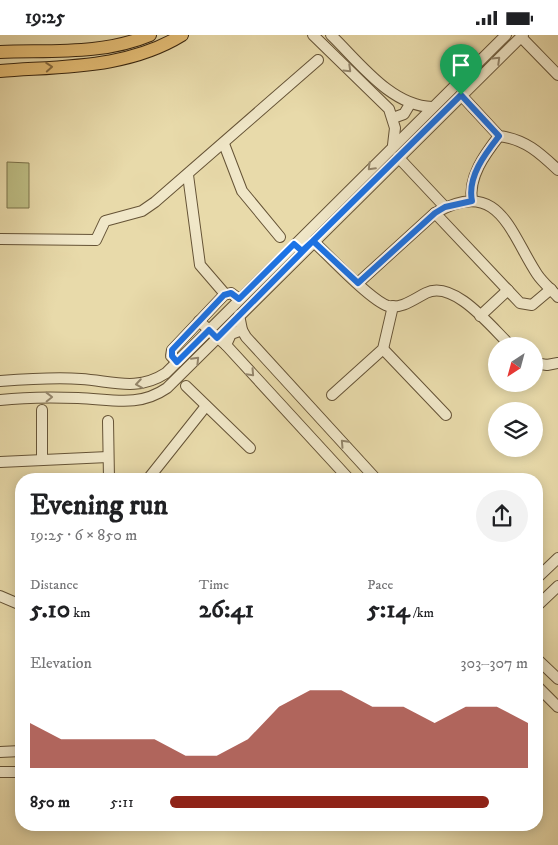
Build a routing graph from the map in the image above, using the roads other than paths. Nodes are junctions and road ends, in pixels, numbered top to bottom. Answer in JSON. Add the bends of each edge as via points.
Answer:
{"nodes":[{"id":1,"x":150,"y":35,"type":"edge"},
{"id":2,"x":182,"y":35,"type":"edge"},
{"id":3,"x":313,"y":35,"type":"edge"},
{"id":4,"x":330,"y":35,"type":"edge"},
{"id":5,"x":506,"y":35,"type":"edge"},
{"id":6,"x":522,"y":36,"type":"edge"},
{"id":7,"x":0,"y":52,"type":"edge"},
{"id":8,"x":318,"y":60,"type":"dead end"},
{"id":9,"x":0,"y":71,"type":"edge"},
{"id":10,"x":558,"y":75,"type":"edge"},
{"id":11,"x":461,"y":95,"type":"junction"},
{"id":12,"x":410,"y":104,"type":"junction"},
{"id":13,"x":432,"y":107,"type":"junction"},
{"id":14,"x":393,"y":118,"type":"junction"},
{"id":15,"x":499,"y":136,"type":"junction"},
{"id":16,"x":224,"y":144,"type":"junction"},
{"id":17,"x":393,"y":146,"type":"junction"},
{"id":18,"x":398,"y":157,"type":"junction"},
{"id":19,"x":558,"y":170,"type":"edge"},
{"id":20,"x":188,"y":175,"type":"junction"},
{"id":21,"x":472,"y":201,"type":"junction"},
{"id":22,"x":445,"y":207,"type":"junction"},
{"id":23,"x":435,"y":213,"type":"junction"},
{"id":24,"x":280,"y":237,"type":"dead end"},
{"id":25,"x":0,"y":239,"type":"edge"},
{"id":26,"x":313,"y":241,"type":"junction"},
{"id":27,"x":294,"y":244,"type":"junction"},
{"id":28,"x":302,"y":251,"type":"junction"},
{"id":29,"x":358,"y":283,"type":"junction"},
{"id":30,"x":551,"y":289,"type":"junction"},
{"id":31,"x":508,"y":290,"type":"junction"},
{"id":32,"x":225,"y":293,"type":"junction"},
{"id":33,"x":558,"y":297,"type":"edge"},
{"id":34,"x":239,"y":299,"type":"junction"},
{"id":35,"x":393,"y":306,"type":"junction"},
{"id":36,"x":239,"y":315,"type":"junction"},
{"id":37,"x":480,"y":316,"type":"junction"},
{"id":38,"x":199,"y":321,"type":"junction"},
{"id":39,"x":209,"y":330,"type":"junction"},
{"id":40,"x":242,"y":330,"type":"junction"},
{"id":41,"x":502,"y":337,"type":"edge"},
{"id":42,"x":217,"y":338,"type":"junction"},
{"id":43,"x":226,"y":345,"type":"junction"},
{"id":44,"x":383,"y":349,"type":"junction"},
{"id":45,"x":177,"y":362,"type":"junction"},
{"id":46,"x":558,"y":363,"type":"edge"},
{"id":47,"x":543,"y":364,"type":"edge"},
{"id":48,"x":0,"y":381,"type":"edge"},
{"id":49,"x":186,"y":386,"type":"dead end"},
{"id":50,"x":332,"y":395,"type":"dead end"},
{"id":51,"x":0,"y":400,"type":"edge"},
{"id":52,"x":206,"y":406,"type":"junction"},
{"id":53,"x":42,"y":410,"type":"dead end"},
{"id":54,"x":446,"y":415,"type":"dead end"},
{"id":55,"x":108,"y":421,"type":"dead end"},
{"id":56,"x":250,"y":449,"type":"dead end"},
{"id":57,"x":108,"y":457,"type":"junction"},
{"id":58,"x":42,"y":460,"type":"junction"},
{"id":59,"x":0,"y":462,"type":"edge"},
{"id":60,"x":108,"y":473,"type":"edge"},
{"id":61,"x":153,"y":473,"type":"edge"},
{"id":62,"x":344,"y":473,"type":"edge"},
{"id":63,"x":371,"y":473,"type":"edge"},
{"id":64,"x":558,"y":558,"type":"edge"},
{"id":65,"x":543,"y":572,"type":"edge"},
{"id":66,"x":558,"y":586,"type":"edge"},
{"id":67,"x":0,"y":596,"type":"edge"},
{"id":68,"x":543,"y":600,"type":"edge"},
{"id":69,"x":15,"y":602,"type":"edge"},
{"id":70,"x":543,"y":665,"type":"edge"},
{"id":71,"x":558,"y":679,"type":"edge"},
{"id":72,"x":543,"y":692,"type":"edge"},
{"id":73,"x":558,"y":707,"type":"edge"},
{"id":74,"x":15,"y":751,"type":"edge"},
{"id":75,"x":0,"y":752,"type":"edge"},
{"id":76,"x":0,"y":772,"type":"edge"},
{"id":77,"x":15,"y":772,"type":"edge"}],
"edges":[{"from":1,"to":7,"type":"main road","via":[[101,48]]},
{"from":9,"to":2,"type":"main road","one_way":true,"via":[[119,61],[154,50]]},
{"from":3,"to":14,"type":"street","one_way":true,"via":[[385,103]]},
{"from":4,"to":12,"type":"street","via":[[395,97]]},
{"from":5,"to":13,"type":"street"},
{"from":6,"to":10,"type":"street"},
{"from":11,"to":6,"type":"street","one_way":true},
{"from":8,"to":16,"type":"street"},
{"from":11,"to":15,"type":"street"},
{"from":11,"to":18,"type":"street"},
{"from":12,"to":13,"type":"street"},
{"from":12,"to":14,"type":"street","via":[[404,114]]},
{"from":13,"to":17,"type":"street"},
{"from":14,"to":17,"type":"street","via":[[396,134]]},
{"from":15,"to":19,"type":"street","via":[[533,147]]},
{"from":15,"to":21,"type":"street","via":[[476,172]]},
{"from":16,"to":20,"type":"street"},
{"from":16,"to":24,"type":"street","via":[[242,191]]},
{"from":17,"to":27,"type":"street","one_way":true},
{"from":18,"to":22,"type":"street"},
{"from":18,"to":26,"type":"street"},
{"from":20,"to":25,"type":"street","via":[[142,211],[105,221],[96,241]]},
{"from":20,"to":32,"type":"street","via":[[200,265]]},
{"from":21,"to":22,"type":"street"},
{"from":21,"to":30,"type":"street","via":[[485,204],[499,213],[516,234],[537,274]]},
{"from":22,"to":23,"type":"street"},
{"from":23,"to":29,"type":"street"},
{"from":23,"to":31,"type":"street"},
{"from":26,"to":28,"type":"street"},
{"from":26,"to":29,"type":"street"},
{"from":27,"to":28,"type":"street"},
{"from":27,"to":34,"type":"street"},
{"from":28,"to":36,"type":"street"},
{"from":29,"to":35,"type":"street","via":[[378,301]]},
{"from":30,"to":31,"type":"street","via":[[528,306],[520,303]]},
{"from":30,"to":33,"type":"street"},
{"from":31,"to":37,"type":"street"},
{"from":32,"to":34,"type":"street"},
{"from":32,"to":38,"type":"street"},
{"from":34,"to":39,"type":"street"},
{"from":35,"to":37,"type":"street","via":[[403,305],[433,290],[444,290],[454,294]]},
{"from":35,"to":44,"type":"street"},
{"from":36,"to":40,"type":"street"},
{"from":36,"to":42,"type":"street"},
{"from":37,"to":41,"type":"street"},
{"from":38,"to":39,"type":"street"},
{"from":38,"to":45,"type":"street","via":[[172,351]]},
{"from":39,"to":42,"type":"street"},
{"from":39,"to":45,"type":"street"},
{"from":40,"to":43,"type":"street","via":[[231,334]]},
{"from":63,"to":40,"type":"street","one_way":true},
{"from":42,"to":43,"type":"street"},
{"from":51,"to":42,"type":"street","one_way":true,"via":[[57,397],[124,402],[142,400],[168,388]]},
{"from":43,"to":62,"type":"street","one_way":true},
{"from":44,"to":50,"type":"street"},
{"from":44,"to":54,"type":"street"},
{"from":45,"to":48,"type":"street","one_way":true,"via":[[158,378],[132,385],[82,379]]},
{"from":46,"to":47,"type":"street"},
{"from":49,"to":52,"type":"street"},
{"from":52,"to":56,"type":"street"},
{"from":52,"to":61,"type":"street"},
{"from":53,"to":58,"type":"street"},
{"from":55,"to":57,"type":"street"},
{"from":57,"to":58,"type":"street"},
{"from":57,"to":60,"type":"street"},
{"from":58,"to":59,"type":"street"},
{"from":64,"to":65,"type":"street"},
{"from":66,"to":68,"type":"street"},
{"from":67,"to":69,"type":"street"},
{"from":70,"to":71,"type":"street"},
{"from":72,"to":73,"type":"street"},
{"from":74,"to":75,"type":"street"},
{"from":76,"to":77,"type":"street"}]}
